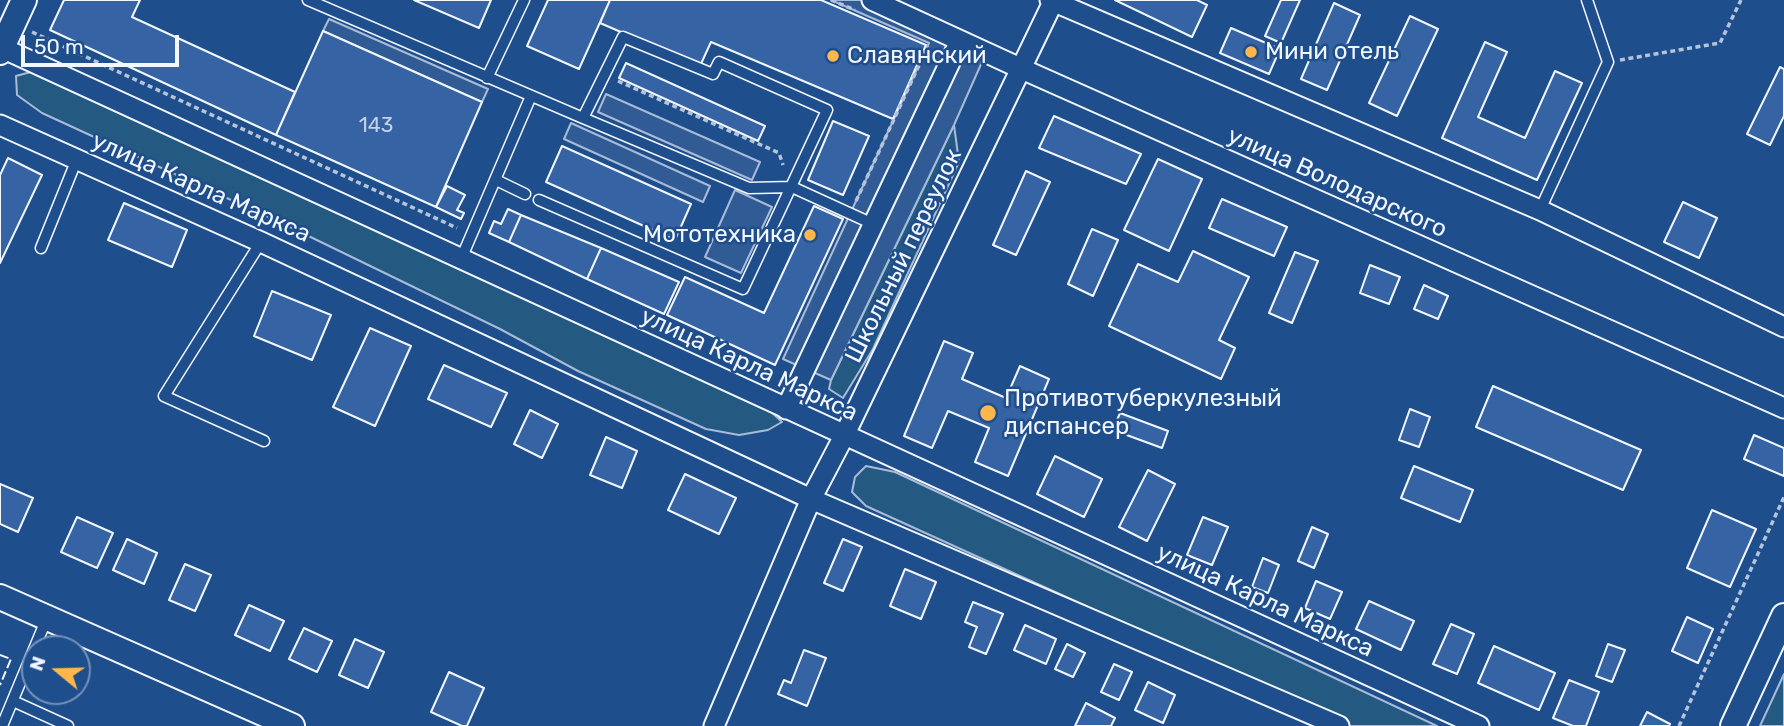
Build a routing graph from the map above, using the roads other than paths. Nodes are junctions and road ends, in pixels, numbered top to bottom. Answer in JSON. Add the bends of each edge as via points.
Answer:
{"nodes":[{"id":1,"x":308,"y":0,"type":"edge"},
{"id":2,"x":524,"y":0,"type":"edge"},
{"id":3,"x":1052,"y":0,"type":"edge"},
{"id":4,"x":1587,"y":0,"type":"edge"},
{"id":5,"x":864,"y":5,"type":"edge"},
{"id":6,"x":19,"y":11,"type":"edge"},
{"id":7,"x":960,"y":41,"type":"junction"},
{"id":8,"x":1,"y":49,"type":"edge"},
{"id":9,"x":1022,"y":69,"type":"junction"},
{"id":10,"x":487,"y":78,"type":"junction"},
{"id":11,"x":531,"y":96,"type":"junction"},
{"id":12,"x":583,"y":118,"type":"junction"},
{"id":13,"x":0,"y":125,"type":"edge"},
{"id":14,"x":77,"y":159,"type":"junction"},
{"id":15,"x":496,"y":180,"type":"junction"},
{"id":16,"x":792,"y":187,"type":"junction"},
{"id":17,"x":525,"y":194,"type":"dead end"},
{"id":18,"x":539,"y":200,"type":"dead end"},
{"id":19,"x":1540,"y":210,"type":"junction"},
{"id":20,"x":873,"y":224,"type":"junction"},
{"id":21,"x":261,"y":242,"type":"junction"},
{"id":22,"x":41,"y":248,"type":"dead end"},
{"id":23,"x":461,"y":259,"type":"junction"},
{"id":24,"x":1784,"y":327,"type":"edge"},
{"id":25,"x":1784,"y":408,"type":"edge"},
{"id":26,"x":786,"y":409,"type":"junction"},
{"id":27,"x":844,"y":436,"type":"junction"},
{"id":28,"x":264,"y":441,"type":"dead end"},
{"id":29,"x":811,"y":499,"type":"junction"},
{"id":30,"x":0,"y":597,"type":"edge"},
{"id":31,"x":1784,"y":616,"type":"edge"},
{"id":32,"x":47,"y":618,"type":"junction"},
{"id":33,"x":13,"y":701,"type":"junction"},
{"id":34,"x":2,"y":726,"type":"edge"},
{"id":35,"x":68,"y":726,"type":"edge"},
{"id":36,"x":292,"y":726,"type":"edge"},
{"id":37,"x":714,"y":726,"type":"edge"},
{"id":38,"x":1339,"y":726,"type":"edge"},
{"id":39,"x":1479,"y":726,"type":"edge"},
{"id":40,"x":1733,"y":726,"type":"edge"}],
"edges":[{"from":1,"to":10,"type":"lane"},
{"from":2,"to":10,"type":"lane"},
{"from":3,"to":9,"type":"street","name":"Школьный переулок"},
{"from":3,"to":19,"type":"street"},
{"from":4,"to":19,"type":"lane","via":[[1608,62]]},
{"from":5,"to":7,"type":"street","name":"улица Володарского"},
{"from":6,"to":8,"type":"street"},
{"from":7,"to":9,"type":"street","name":"улица Володарского"},
{"from":7,"to":20,"type":"street"},
{"from":8,"to":23,"type":"street","name":"улица Карла Маркса"},
{"from":9,"to":25,"type":"street","name":"улица Володарского"},
{"from":9,"to":27,"type":"street","name":"Школьный переулок"},
{"from":10,"to":11,"type":"lane"},
{"from":11,"to":12,"type":"lane"},
{"from":11,"to":15,"type":"lane"},
{"from":12,"to":16,"type":"lane","via":[[749,188]]},
{"from":12,"to":16,"type":"lane","via":[[623,37],[713,74],[719,62],[827,110]]},
{"from":13,"to":14,"type":"street","name":"улица Карла Маркса"},
{"from":14,"to":21,"type":"street","name":"улица Карла Маркса"},
{"from":14,"to":22,"type":"lane"},
{"from":15,"to":17,"type":"lane"},
{"from":15,"to":23,"type":"lane"},
{"from":16,"to":18,"type":"lane","via":[[743,289]]},
{"from":16,"to":20,"type":"lane"},
{"from":19,"to":24,"type":"street"},
{"from":20,"to":26,"type":"street"},
{"from":21,"to":28,"type":"lane","via":[[164,396]]},
{"from":21,"to":29,"type":"street","name":"улица Карла Маркса"},
{"from":23,"to":26,"type":"street","name":"улица Карла Маркса"},
{"from":26,"to":27,"type":"street","name":"улица Карла Маркса"},
{"from":27,"to":29,"type":"street","name":"Школьный переулок"},
{"from":27,"to":39,"type":"street","name":"улица Карла Маркса"},
{"from":29,"to":37,"type":"street","name":"Школьный переулок"},
{"from":29,"to":38,"type":"street","name":"улица Карла Маркса"},
{"from":30,"to":32,"type":"street"},
{"from":31,"to":40,"type":"street"},
{"from":32,"to":33,"type":"lane"},
{"from":32,"to":36,"type":"street"},
{"from":33,"to":34,"type":"lane"},
{"from":33,"to":35,"type":"lane"}]}
